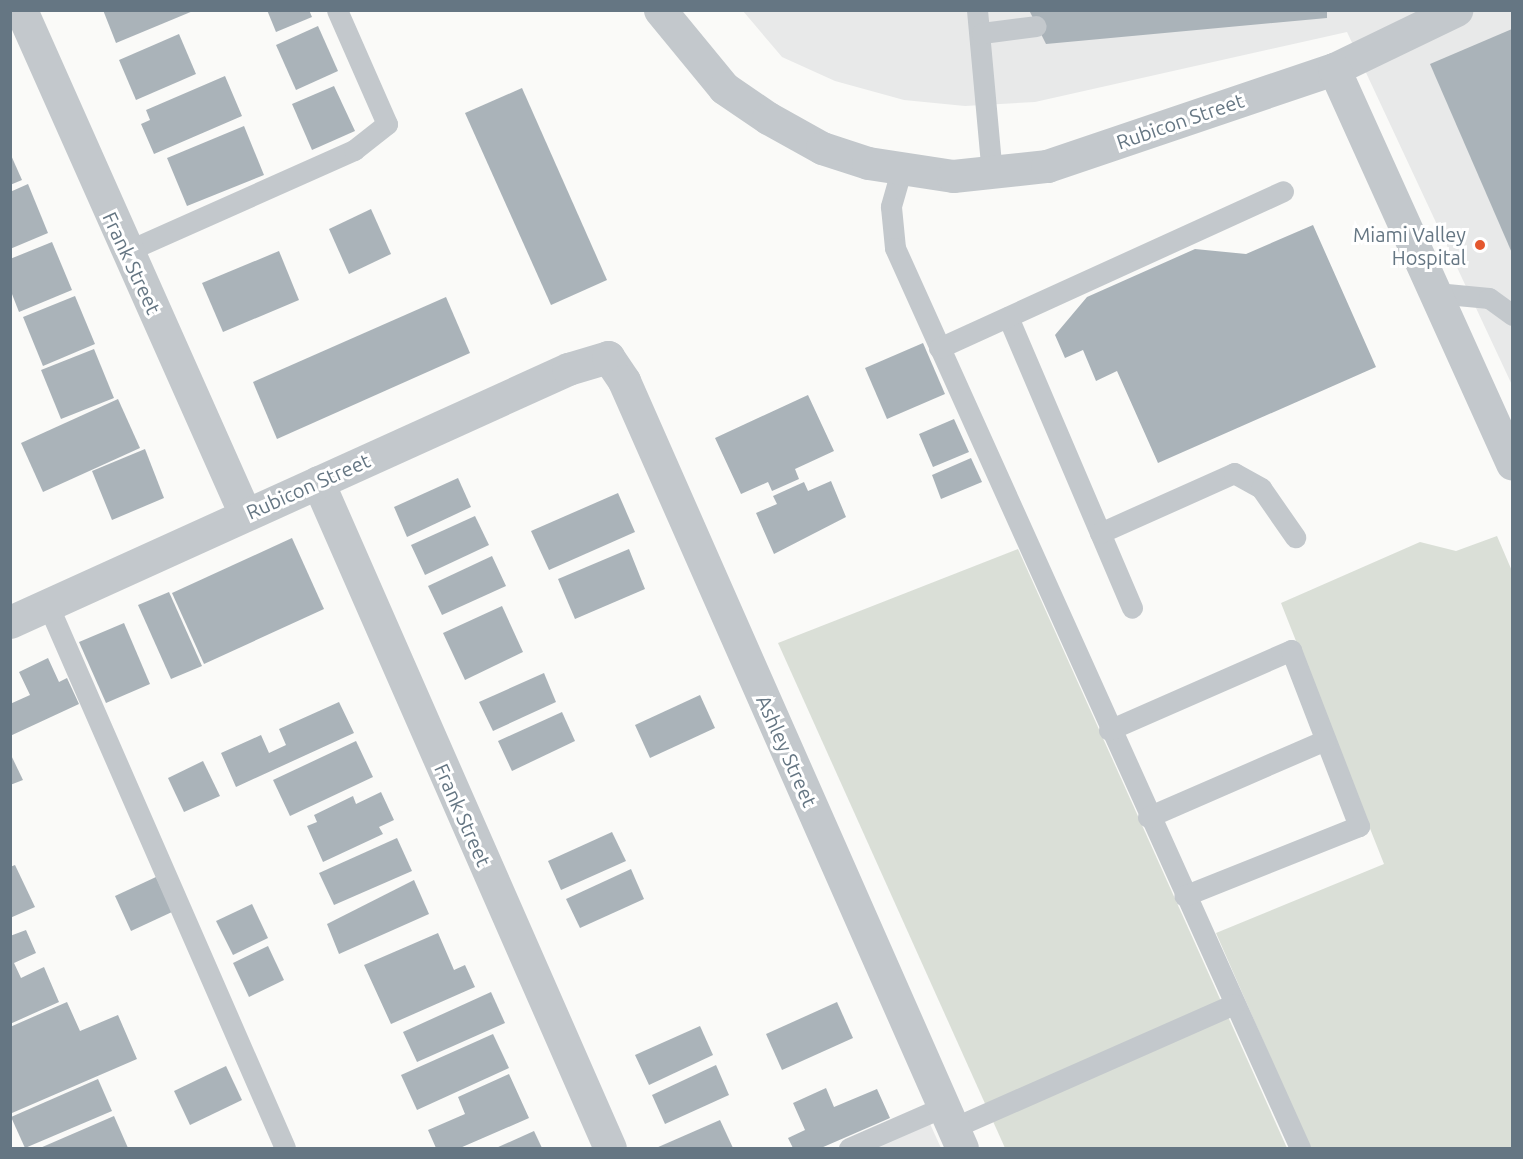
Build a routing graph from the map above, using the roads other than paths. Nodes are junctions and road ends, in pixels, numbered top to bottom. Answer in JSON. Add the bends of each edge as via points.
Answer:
{"nodes":[{"id":1,"x":21,"y":10,"type":"edge"},
{"id":2,"x":337,"y":10,"type":"edge"},
{"id":3,"x":660,"y":10,"type":"edge"},
{"id":4,"x":977,"y":10,"type":"edge"},
{"id":5,"x":1456,"y":10,"type":"edge"},
{"id":6,"x":1036,"y":26,"type":"dead end"},
{"id":7,"x":982,"y":33,"type":"junction"},
{"id":8,"x":1334,"y":69,"type":"junction"},
{"id":9,"x":901,"y":171,"type":"junction"},
{"id":10,"x":992,"y":175,"type":"junction"},
{"id":11,"x":1283,"y":191,"type":"dead end"},
{"id":12,"x":125,"y":252,"type":"junction"},
{"id":13,"x":1436,"y":293,"type":"junction"},
{"id":14,"x":1512,"y":315,"type":"edge"},
{"id":15,"x":1008,"y":317,"type":"junction"},
{"id":16,"x":939,"y":348,"type":"junction"},
{"id":17,"x":608,"y":357,"type":"joint"},
{"id":18,"x":1512,"y":464,"type":"edge"},
{"id":19,"x":318,"y":482,"type":"junction"},
{"id":20,"x":245,"y":514,"type":"junction"},
{"id":21,"x":1100,"y":533,"type":"junction"},
{"id":22,"x":1295,"y":537,"type":"dead end"},
{"id":23,"x":48,"y":605,"type":"junction"},
{"id":24,"x":1132,"y":608,"type":"dead end"},
{"id":25,"x":10,"y":622,"type":"edge"},
{"id":26,"x":1109,"y":730,"type":"junction"},
{"id":27,"x":1325,"y":740,"type":"junction"},
{"id":28,"x":1148,"y":817,"type":"junction"},
{"id":29,"x":1184,"y":896,"type":"junction"},
{"id":30,"x":1234,"y":1004,"type":"junction"},
{"id":31,"x":952,"y":1128,"type":"edge"},
{"id":32,"x":285,"y":1149,"type":"edge"},
{"id":33,"x":610,"y":1149,"type":"edge"},
{"id":34,"x":849,"y":1149,"type":"edge"},
{"id":35,"x":1300,"y":1149,"type":"edge"}],
"edges":[{"from":1,"to":12,"type":"street","name":"Frank Street"},
{"from":2,"to":12,"type":"lane","via":[[387,124],[354,150]]},
{"from":3,"to":9,"type":"street","name":"Rubicon Street","via":[[724,88],[768,118],[822,148]]},
{"from":4,"to":7,"type":"lane"},
{"from":5,"to":8,"type":"street","name":"Rubicon Street"},
{"from":6,"to":7,"type":"lane"},
{"from":7,"to":10,"type":"lane"},
{"from":8,"to":10,"type":"street","name":"Rubicon Street","via":[[1025,170]]},
{"from":8,"to":13,"type":"street"},
{"from":9,"to":10,"type":"street","name":"Rubicon Street"},
{"from":9,"to":16,"type":"lane","via":[[891,207],[895,248]]},
{"from":11,"to":15,"type":"lane"},
{"from":12,"to":20,"type":"street","name":"Frank Street"},
{"from":13,"to":14,"type":"lane","via":[[1489,298]]},
{"from":13,"to":18,"type":"street"},
{"from":15,"to":16,"type":"lane"},
{"from":15,"to":21,"type":"lane"},
{"from":16,"to":26,"type":"lane"},
{"from":17,"to":19,"type":"street","name":"Rubicon Street","via":[[576,366]]},
{"from":17,"to":31,"type":"street","name":"Ashley Street","via":[[624,381]]},
{"from":19,"to":20,"type":"street","name":"Rubicon Street"},
{"from":19,"to":33,"type":"street","name":"Frank Street"},
{"from":20,"to":23,"type":"street","name":"Rubicon Street"},
{"from":21,"to":22,"type":"lane","via":[[1234,473],[1261,488]]},
{"from":21,"to":24,"type":"lane"},
{"from":23,"to":25,"type":"street","name":"Rubicon Street"},
{"from":23,"to":32,"type":"lane"},
{"from":26,"to":27,"type":"lane","via":[[1291,650]]},
{"from":26,"to":28,"type":"lane"},
{"from":27,"to":28,"type":"lane"},
{"from":27,"to":29,"type":"lane","via":[[1359,826]]},
{"from":28,"to":29,"type":"lane"},
{"from":29,"to":30,"type":"lane"},
{"from":30,"to":31,"type":"lane"},
{"from":30,"to":35,"type":"lane"},
{"from":31,"to":34,"type":"lane"}]}
